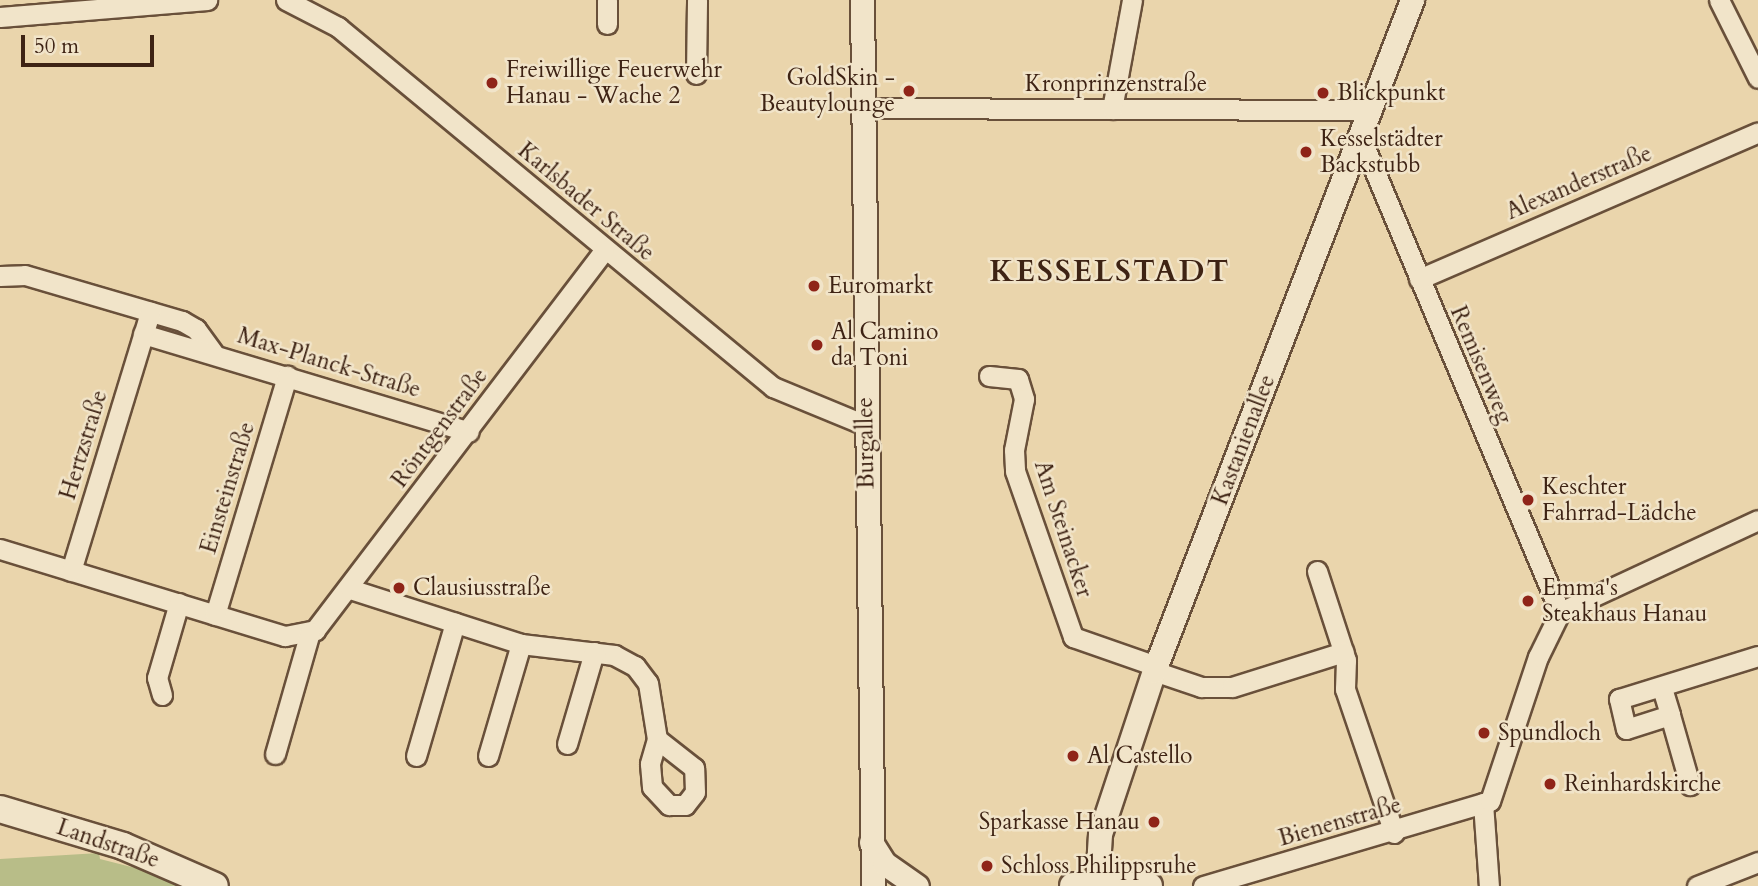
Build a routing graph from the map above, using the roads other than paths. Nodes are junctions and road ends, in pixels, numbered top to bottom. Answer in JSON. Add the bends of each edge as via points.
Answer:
{"nodes":[{"id":1,"x":207,"y":0,"type":"edge"},
{"id":2,"x":286,"y":0,"type":"edge"},
{"id":3,"x":607,"y":0,"type":"edge"},
{"id":4,"x":697,"y":0,"type":"edge"},
{"id":5,"x":862,"y":0,"type":"edge"},
{"id":6,"x":1132,"y":0,"type":"edge"},
{"id":7,"x":1412,"y":0,"type":"edge"},
{"id":8,"x":1719,"y":0,"type":"edge"},
{"id":9,"x":0,"y":17,"type":"edge"},
{"id":10,"x":607,"y":24,"type":"dead end"},
{"id":11,"x":696,"y":74,"type":"dead end"},
{"id":12,"x":1758,"y":78,"type":"edge"},
{"id":13,"x":862,"y":108,"type":"junction"},
{"id":14,"x":1112,"y":109,"type":"junction"},
{"id":15,"x":1370,"y":110,"type":"junction"},
{"id":16,"x":1758,"y":132,"type":"edge"},
{"id":17,"x":1360,"y":136,"type":"junction"},
{"id":18,"x":604,"y":250,"type":"junction"},
{"id":19,"x":0,"y":276,"type":"edge"},
{"id":20,"x":1419,"y":279,"type":"junction"},
{"id":21,"x":150,"y":312,"type":"junction"},
{"id":22,"x":143,"y":334,"type":"junction"},
{"id":23,"x":214,"y":354,"type":"junction"},
{"id":24,"x":287,"y":376,"type":"junction"},
{"id":25,"x":989,"y":376,"type":"dead end"},
{"id":26,"x":865,"y":425,"type":"junction"},
{"id":27,"x":469,"y":432,"type":"junction"},
{"id":28,"x":1758,"y":520,"type":"edge"},
{"id":29,"x":0,"y":549,"type":"edge"},
{"id":30,"x":71,"y":571,"type":"junction"},
{"id":31,"x":1317,"y":571,"type":"dead end"},
{"id":32,"x":350,"y":589,"type":"junction"},
{"id":33,"x":179,"y":603,"type":"junction"},
{"id":34,"x":1560,"y":612,"type":"junction"},
{"id":35,"x":215,"y":615,"type":"junction"},
{"id":36,"x":455,"y":623,"type":"junction"},
{"id":37,"x":310,"y":632,"type":"junction"},
{"id":38,"x":521,"y":644,"type":"junction"},
{"id":39,"x":594,"y":652,"type":"junction"},
{"id":40,"x":1344,"y":652,"type":"junction"},
{"id":41,"x":1758,"y":656,"type":"edge"},
{"id":42,"x":1155,"y":668,"type":"junction"},
{"id":43,"x":1662,"y":688,"type":"junction"},
{"id":44,"x":162,"y":695,"type":"dead end"},
{"id":45,"x":1670,"y":715,"type":"junction"},
{"id":46,"x":657,"y":739,"type":"dead end"},
{"id":47,"x":567,"y":744,"type":"dead end"},
{"id":48,"x":275,"y":754,"type":"dead end"},
{"id":49,"x":416,"y":756,"type":"dead end"},
{"id":50,"x":488,"y":756,"type":"dead end"},
{"id":51,"x":1690,"y":785,"type":"dead end"},
{"id":52,"x":1486,"y":802,"type":"junction"},
{"id":53,"x":0,"y":810,"type":"edge"},
{"id":54,"x":1394,"y":833,"type":"junction"},
{"id":55,"x":871,"y":842,"type":"junction"},
{"id":56,"x":1758,"y":862,"type":"edge"},
{"id":57,"x":1707,"y":884,"type":"edge"},
{"id":58,"x":1085,"y":885,"type":"edge"},
{"id":59,"x":215,"y":886,"type":"edge"},
{"id":60,"x":873,"y":886,"type":"edge"},
{"id":61,"x":917,"y":886,"type":"edge"},
{"id":62,"x":1149,"y":886,"type":"edge"},
{"id":63,"x":1203,"y":886,"type":"edge"},
{"id":64,"x":1489,"y":886,"type":"edge"}],
"edges":[{"from":1,"to":9,"type":"street"},
{"from":2,"to":18,"type":"street","name":"Karlsbader Straße","via":[[338,27]]},
{"from":3,"to":10,"type":"street"},
{"from":4,"to":11,"type":"street"},
{"from":5,"to":13,"type":"street","name":"Burgallee"},
{"from":6,"to":14,"type":"street"},
{"from":7,"to":15,"type":"street","name":"Kastanienallee"},
{"from":8,"to":12,"type":"street"},
{"from":13,"to":14,"type":"street","name":"Kronprinzenstraße"},
{"from":13,"to":26,"type":"street","name":"Burgallee"},
{"from":14,"to":15,"type":"street","name":"Kronprinzenstraße"},
{"from":15,"to":17,"type":"street","name":"Kastanienallee"},
{"from":16,"to":20,"type":"street","name":"Alexanderstraße"},
{"from":17,"to":20,"type":"street","name":"Remisenweg"},
{"from":17,"to":42,"type":"street","name":"Kastanienallee"},
{"from":18,"to":26,"type":"street","name":"Karlsbader Straße","via":[[773,387]]},
{"from":18,"to":27,"type":"street","name":"Röntgenstraße"},
{"from":19,"to":21,"type":"street","name":"Max-Planck-Straße","via":[[25,275]]},
{"from":20,"to":34,"type":"street","name":"Remisenweg"},
{"from":21,"to":22,"type":"street"},
{"from":21,"to":23,"type":"street","name":"Max-Planck-Straße","via":[[191,325]]},
{"from":22,"to":23,"type":"street","name":"Max-Planck-Straße"},
{"from":22,"to":30,"type":"street","name":"Hertzstraße"},
{"from":23,"to":24,"type":"street","name":"Max-Planck-Straße"},
{"from":24,"to":27,"type":"street","name":"Max-Planck-Straße"},
{"from":24,"to":35,"type":"street","name":"Einsteinstraße"},
{"from":25,"to":42,"type":"street","name":"Am Steinacker","via":[[1018,379],[1023,416],[1014,450],[1015,471],[1073,637]]},
{"from":26,"to":55,"type":"street","name":"Burgallee"},
{"from":27,"to":32,"type":"street","name":"Röntgenstraße"},
{"from":28,"to":34,"type":"street"},
{"from":29,"to":30,"type":"street"},
{"from":30,"to":33,"type":"street"},
{"from":31,"to":40,"type":"street"},
{"from":32,"to":36,"type":"street"},
{"from":32,"to":37,"type":"street","name":"Röntgenstraße","via":[[326,620]]},
{"from":33,"to":35,"type":"street"},
{"from":33,"to":44,"type":"street","via":[[157,678]]},
{"from":34,"to":52,"type":"street","via":[[1538,657]]},
{"from":35,"to":37,"type":"street","via":[[285,636]]},
{"from":36,"to":38,"type":"street"},
{"from":36,"to":49,"type":"street"},
{"from":37,"to":48,"type":"street"},
{"from":38,"to":39,"type":"street"},
{"from":38,"to":50,"type":"street"},
{"from":39,"to":46,"type":"street","via":[[624,659],[642,672]]},
{"from":39,"to":47,"type":"street"},
{"from":40,"to":42,"type":"street","via":[[1232,687],[1201,687]]},
{"from":40,"to":54,"type":"street","via":[[1345,689]]},
{"from":41,"to":43,"type":"street"},
{"from":42,"to":58,"type":"street","name":"Kastanienallee","via":[[1100,834],[1095,866]]},
{"from":43,"to":45,"type":"street"},
{"from":43,"to":45,"type":"street","via":[[1619,698],[1626,729]]},
{"from":45,"to":51,"type":"street"},
{"from":52,"to":54,"type":"street","name":"Bienenstraße"},
{"from":52,"to":64,"type":"street"},
{"from":53,"to":59,"type":"main road","name":"Landstraße","via":[[123,846]]},
{"from":54,"to":63,"type":"street","name":"Bienenstraße"},
{"from":55,"to":60,"type":"street","name":"Burgallee"},
{"from":55,"to":61,"type":"street","via":[[884,863]]},
{"from":56,"to":57,"type":"street"},
{"from":58,"to":62,"type":"main road"}]}
